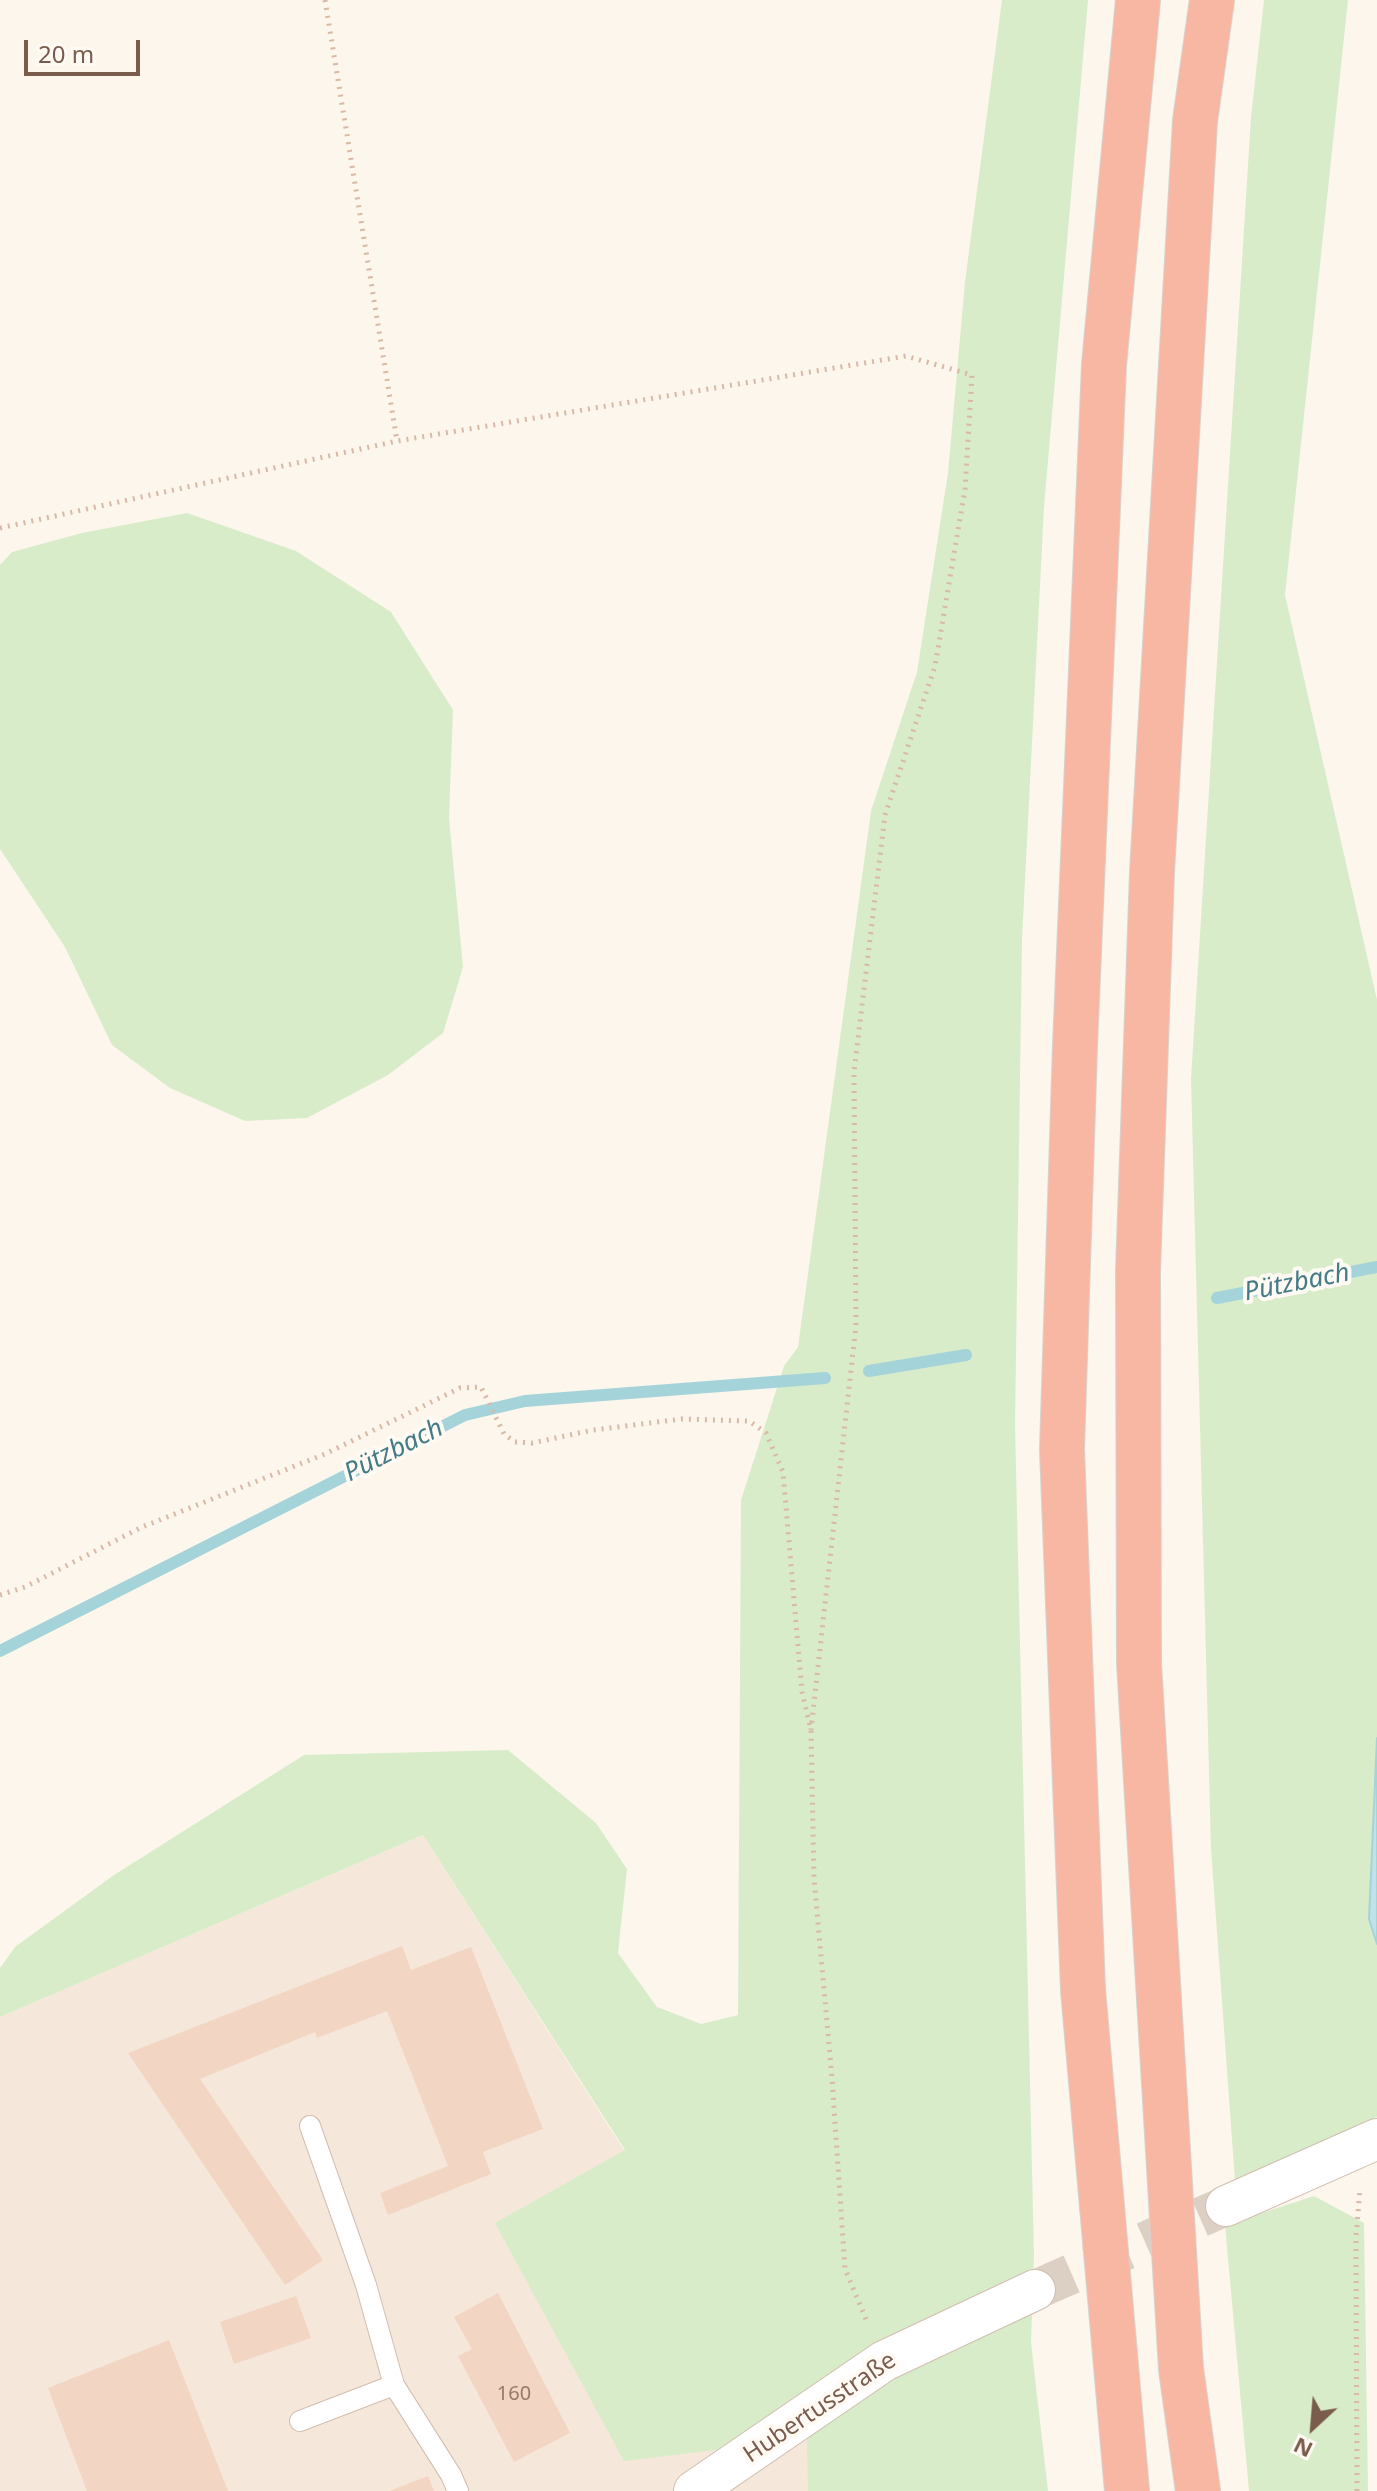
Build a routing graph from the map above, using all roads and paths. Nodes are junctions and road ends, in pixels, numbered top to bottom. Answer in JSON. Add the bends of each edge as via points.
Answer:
{"nodes":[{"id":1,"x":325,"y":0,"type":"edge"},
{"id":2,"x":1138,"y":0,"type":"edge"},
{"id":3,"x":1212,"y":0,"type":"edge"},
{"id":4,"x":397,"y":441,"type":"junction"},
{"id":5,"x":0,"y":528,"type":"edge"},
{"id":6,"x":0,"y":1595,"type":"edge"},
{"id":7,"x":811,"y":1730,"type":"junction"},
{"id":8,"x":310,"y":2126,"type":"dead end"},
{"id":9,"x":1371,"y":2142,"type":"edge"},
{"id":10,"x":1226,"y":2206,"type":"tunnel mouth"},
{"id":11,"x":1035,"y":2290,"type":"tunnel mouth"},
{"id":12,"x":884,"y":2361,"type":"junction"},
{"id":13,"x":394,"y":2385,"type":"junction"},
{"id":14,"x":300,"y":2421,"type":"dead end"},
{"id":15,"x":458,"y":2491,"type":"edge"},
{"id":16,"x":694,"y":2491,"type":"edge"},
{"id":17,"x":1127,"y":2491,"type":"edge"},
{"id":18,"x":1198,"y":2491,"type":"edge"},
{"id":19,"x":1357,"y":2491,"type":"edge"}],
"edges":[{"from":1,"to":4,"type":"path"},
{"from":2,"to":17,"type":"highway","via":[[1104,365],[1062,1449],[1083,1990]]},
{"from":3,"to":18,"type":"highway","via":[[1195,121],[1152,872],[1138,1271],[1139,1663],[1181,2369]]},
{"from":4,"to":5,"type":"path"},
{"from":4,"to":7,"type":"path","via":[[906,356],[972,375],[965,489],[943,622],[935,666],[885,815],[854,1072],[856,1325]]},
{"from":6,"to":7,"type":"path","via":[[142,1527],[325,1454],[460,1388],[481,1387],[504,1434],[515,1442],[682,1419],[749,1421],[766,1433],[783,1472],[802,1692]]},
{"from":7,"to":12,"type":"path","via":[[814,1878],[845,2269]]},
{"from":8,"to":13,"type":"lane","via":[[366,2285]]},
{"from":9,"to":10,"type":"street"},
{"from":9,"to":19,"type":"path","via":[[1356,2237]]},
{"from":11,"to":12,"type":"street","name":"Hubertusstraße"},
{"from":12,"to":16,"type":"street","name":"Hubertusstraße"},
{"from":13,"to":14,"type":"lane"},
{"from":13,"to":15,"type":"lane"}]}
